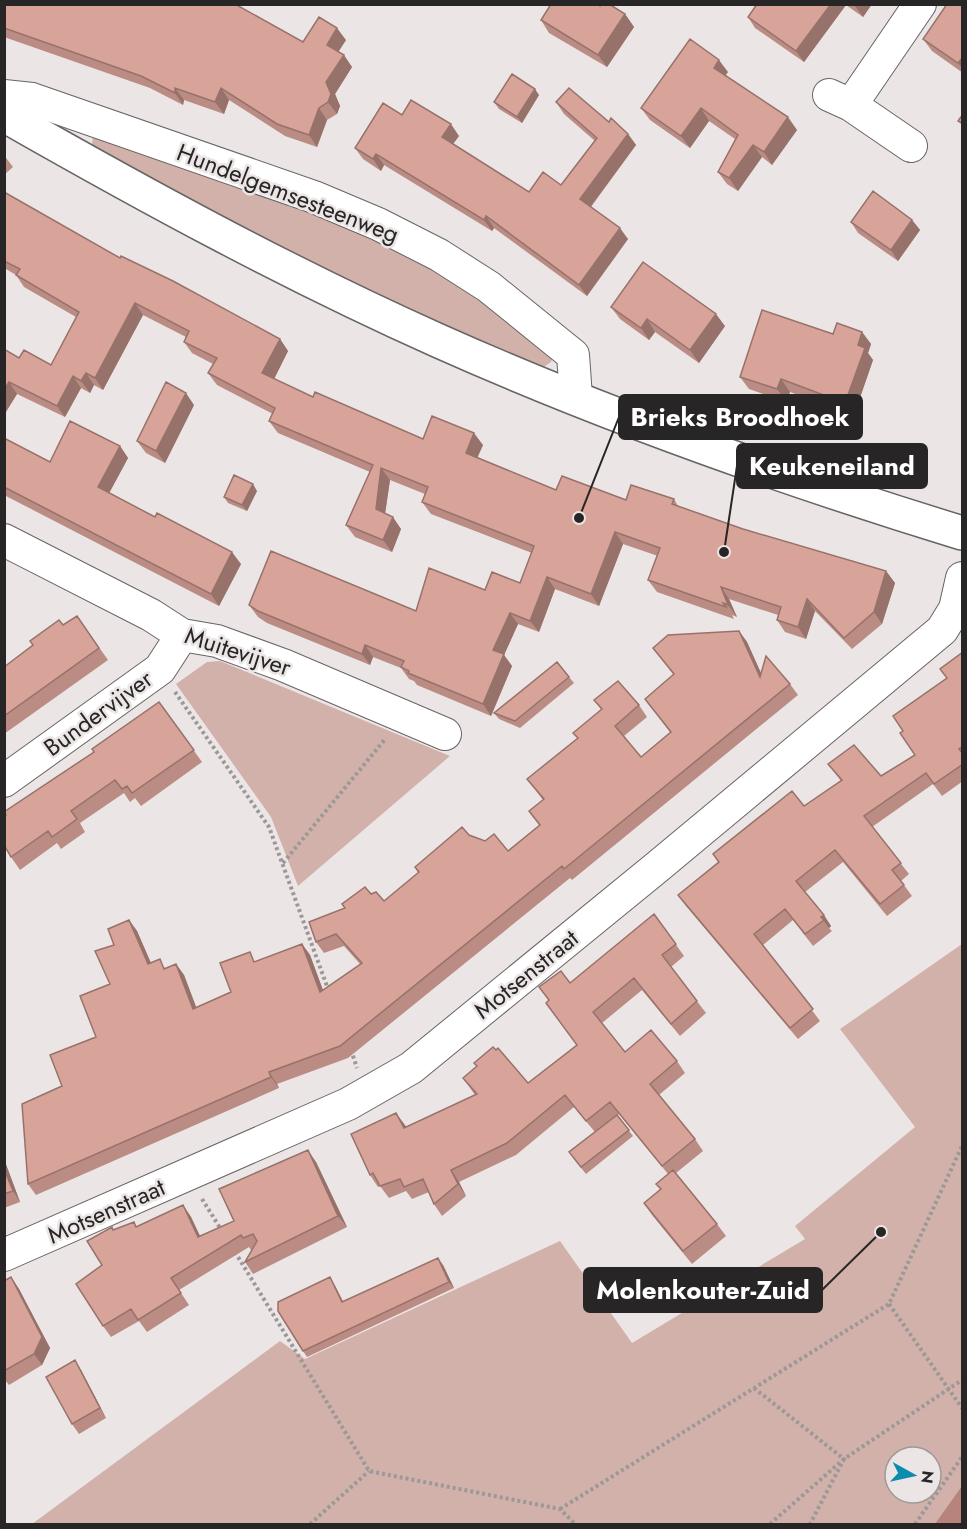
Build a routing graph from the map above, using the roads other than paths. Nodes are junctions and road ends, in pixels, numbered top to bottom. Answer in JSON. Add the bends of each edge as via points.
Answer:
{"nodes":[{"id":1,"x":920,"y":4,"type":"edge"},
{"id":2,"x":4,"y":96,"type":"edge"},
{"id":3,"x":4,"y":115,"type":"edge"},
{"id":4,"x":911,"y":146,"type":"dead end"},
{"id":5,"x":576,"y":397,"type":"junction"},
{"id":6,"x":963,"y":533,"type":"edge"},
{"id":7,"x":4,"y":540,"type":"edge"},
{"id":8,"x":963,"y":578,"type":"edge"},
{"id":9,"x":182,"y":635,"type":"junction"},
{"id":10,"x":445,"y":734,"type":"dead end"},
{"id":11,"x":4,"y":781,"type":"edge"},
{"id":12,"x":4,"y":1255,"type":"edge"}],
"edges":[{"from":1,"to":4,"type":"street","via":[[840,100]]},
{"from":2,"to":5,"type":"street","name":"Hundelgemsesteenweg","via":[[32,99],[314,197],[440,255],[489,287],[573,355]]},
{"from":3,"to":5,"type":"main road","via":[[164,206],[299,275],[440,341]]},
{"from":5,"to":6,"type":"main road","via":[[658,429]]},
{"from":7,"to":9,"type":"street","name":"Muitevijver","via":[[151,615]]},
{"from":8,"to":12,"type":"street","name":"Motsenstraat","via":[[955,609],[942,630],[432,1052],[367,1094]]},
{"from":9,"to":10,"type":"street","name":"Muitevijver","via":[[217,641],[272,661]]},
{"from":9,"to":11,"type":"street","name":"Bundervijver","via":[[160,669]]}]}
